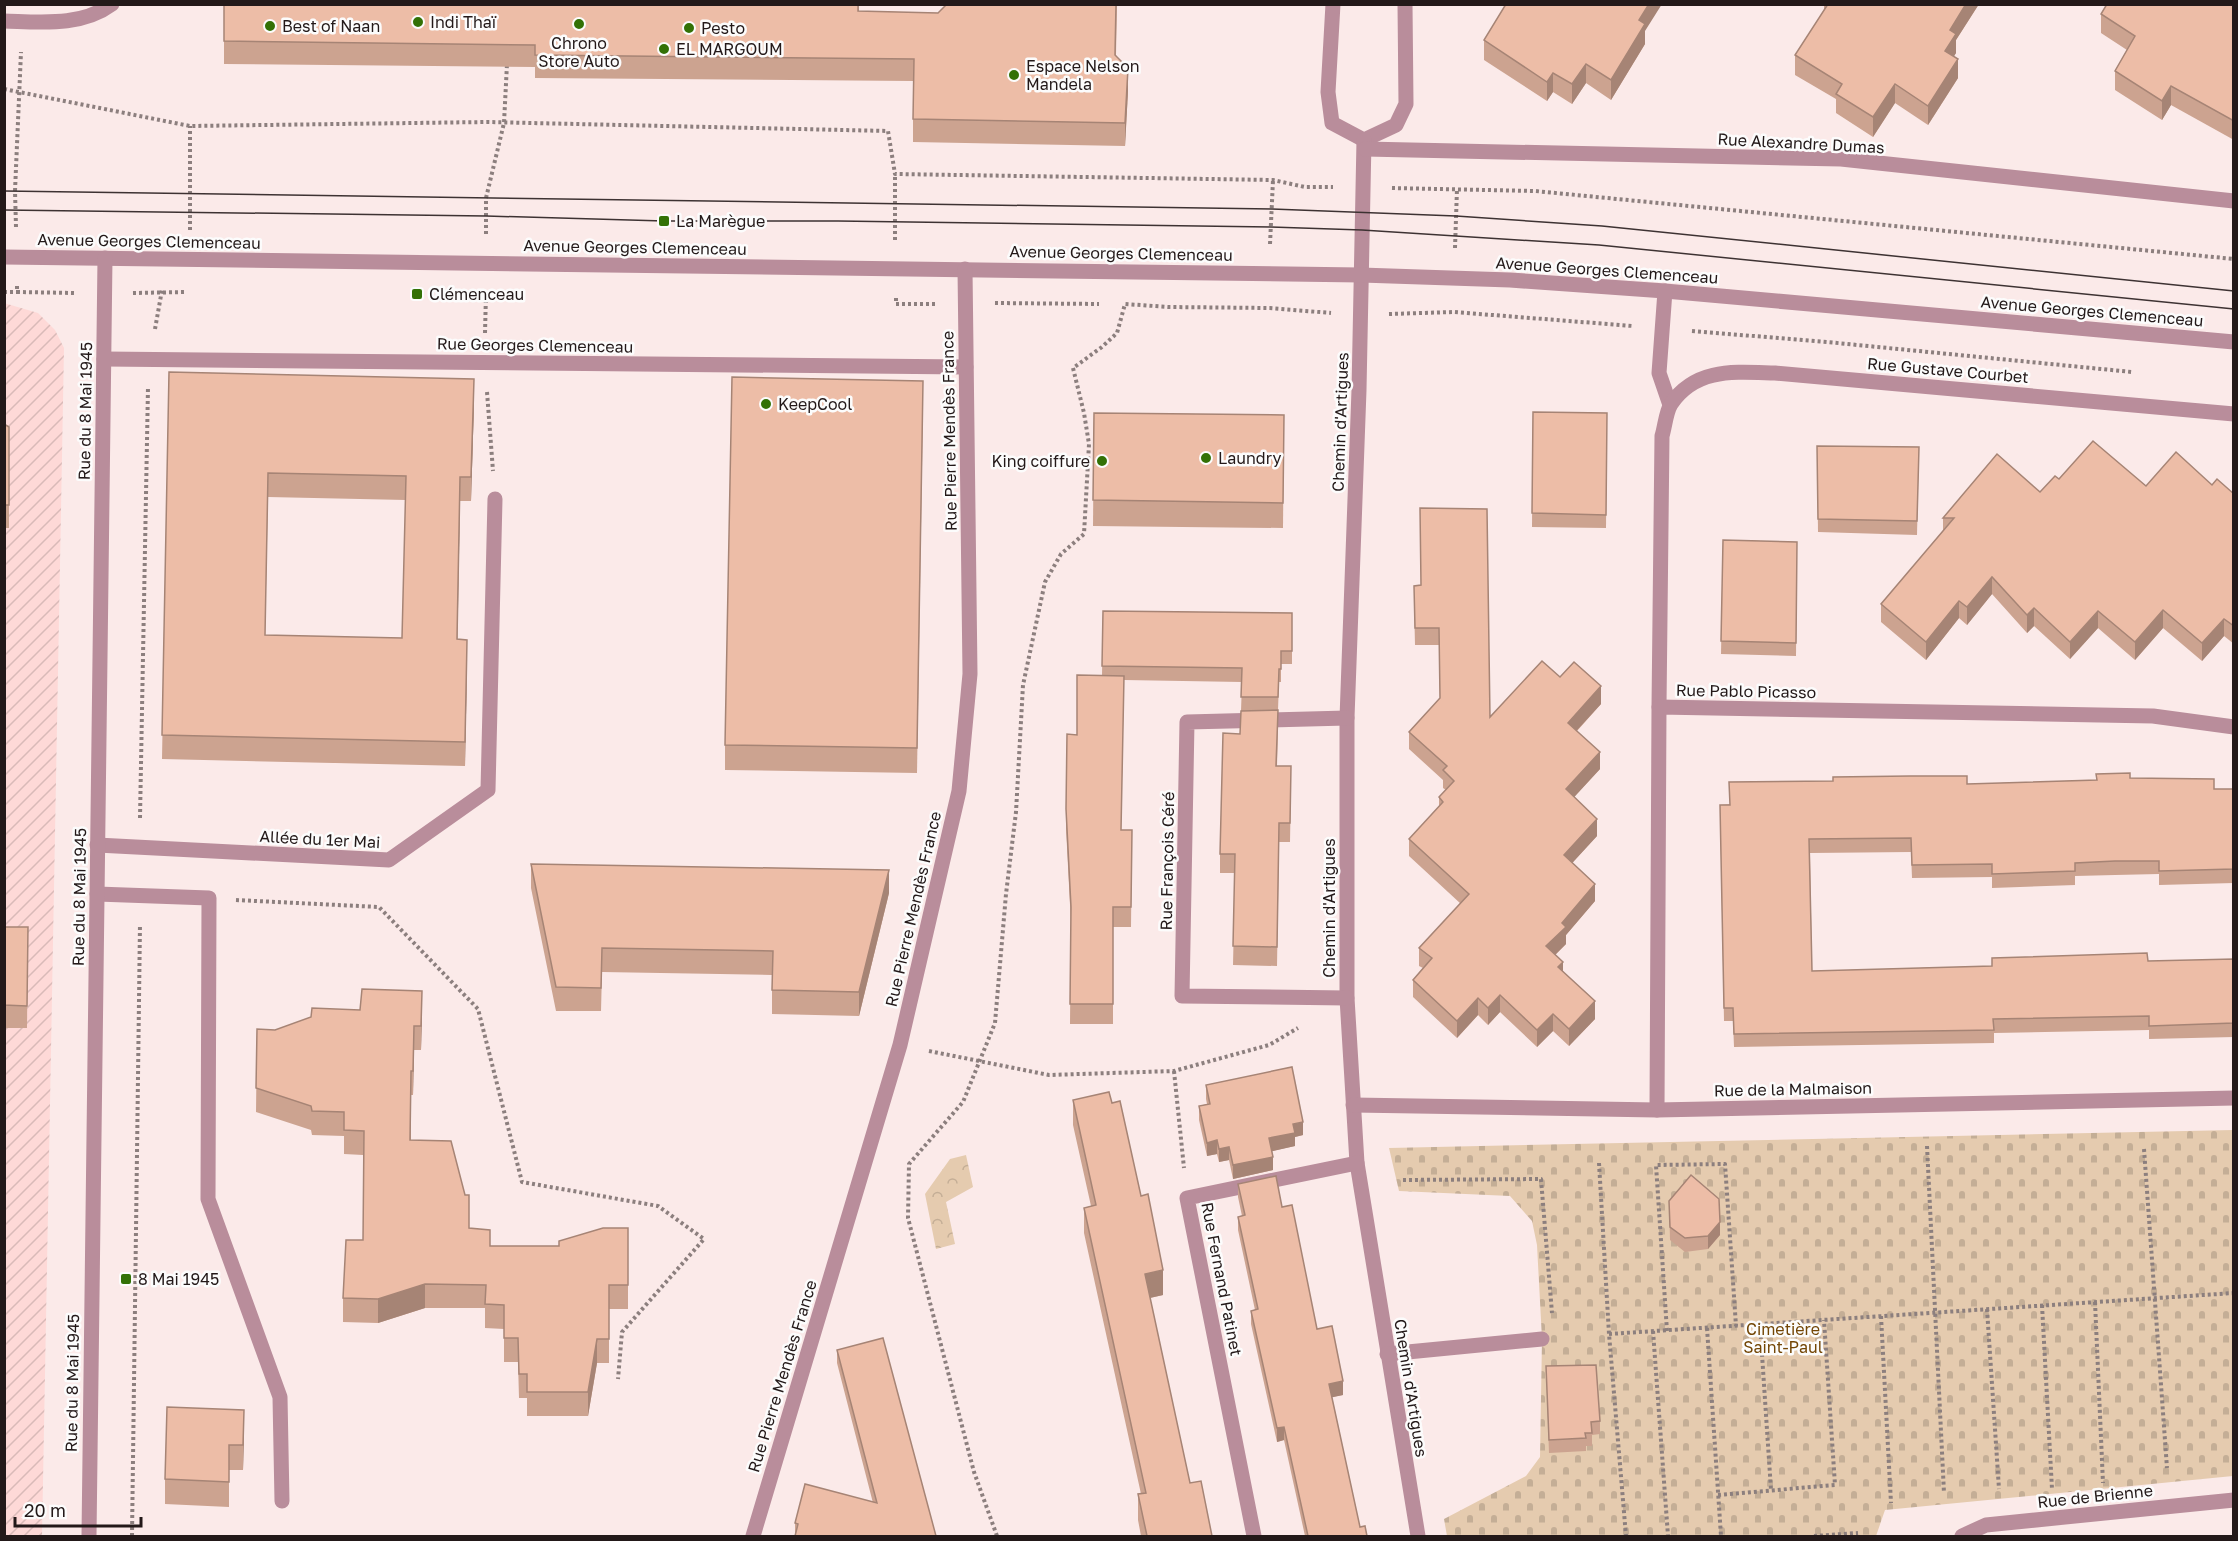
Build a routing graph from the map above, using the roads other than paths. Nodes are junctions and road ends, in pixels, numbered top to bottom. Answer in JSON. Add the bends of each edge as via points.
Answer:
{"nodes":[{"id":1,"x":112,"y":4,"type":"edge"},
{"id":2,"x":1333,"y":4,"type":"edge"},
{"id":3,"x":1405,"y":4,"type":"edge"},
{"id":4,"x":4,"y":21,"type":"edge"},
{"id":5,"x":1364,"y":145,"type":"junction"},
{"id":6,"x":2234,"y":201,"type":"edge"},
{"id":7,"x":10,"y":257,"type":"edge"},
{"id":8,"x":105,"y":258,"type":"junction"},
{"id":9,"x":965,"y":269,"type":"junction"},
{"id":10,"x":1361,"y":275,"type":"junction"},
{"id":11,"x":1665,"y":291,"type":"junction"},
{"id":12,"x":2234,"y":342,"type":"edge"},
{"id":13,"x":104,"y":359,"type":"junction"},
{"id":14,"x":966,"y":367,"type":"junction"},
{"id":15,"x":1670,"y":405,"type":"junction"},
{"id":16,"x":2234,"y":414,"type":"edge"},
{"id":17,"x":495,"y":499,"type":"dead end"},
{"id":18,"x":1659,"y":707,"type":"junction"},
{"id":19,"x":1347,"y":718,"type":"junction"},
{"id":20,"x":2234,"y":727,"type":"edge"},
{"id":21,"x":97,"y":845,"type":"junction"},
{"id":22,"x":97,"y":894,"type":"junction"},
{"id":23,"x":1347,"y":998,"type":"junction"},
{"id":24,"x":2234,"y":1098,"type":"edge"},
{"id":25,"x":1353,"y":1105,"type":"junction"},
{"id":26,"x":1658,"y":1110,"type":"junction"},
{"id":27,"x":1357,"y":1164,"type":"junction"},
{"id":28,"x":1542,"y":1339,"type":"dead end"},
{"id":29,"x":1387,"y":1353,"type":"junction"},
{"id":30,"x":2234,"y":1500,"type":"edge"},
{"id":31,"x":282,"y":1501,"type":"dead end"},
{"id":32,"x":89,"y":1536,"type":"edge"},
{"id":33,"x":753,"y":1536,"type":"edge"},
{"id":34,"x":1254,"y":1536,"type":"edge"},
{"id":35,"x":1418,"y":1536,"type":"edge"},
{"id":36,"x":1962,"y":1536,"type":"edge"}],
"edges":[{"from":1,"to":4,"type":"street","via":[[98,15],[62,22]]},
{"from":2,"to":5,"type":"street","via":[[1328,92],[1332,123]]},
{"from":3,"to":5,"type":"street","via":[[1406,104],[1396,125]]},
{"from":5,"to":6,"type":"street","name":"Rue Alexandre Dumas","via":[[1841,159]]},
{"from":5,"to":10,"type":"street","name":"Chemin d'Artigues"},
{"from":7,"to":8,"type":"street","name":"Avenue Georges Clemenceau"},
{"from":8,"to":9,"type":"street","name":"Avenue Georges Clemenceau"},
{"from":8,"to":13,"type":"street","name":"Rue du 8 Mai 1945"},
{"from":9,"to":10,"type":"street","name":"Avenue Georges Clemenceau"},
{"from":9,"to":14,"type":"street","name":"Rue Pierre Mendès France"},
{"from":10,"to":11,"type":"street","name":"Avenue Georges Clemenceau"},
{"from":10,"to":19,"type":"street","name":"Chemin d'Artigues"},
{"from":11,"to":12,"type":"street","name":"Avenue Georges Clemenceau"},
{"from":11,"to":15,"type":"street","via":[[1659,373]]},
{"from":13,"to":14,"type":"street","name":"Rue Georges Clemenceau"},
{"from":13,"to":21,"type":"street","name":"Rue du 8 Mai 1945"},
{"from":14,"to":33,"type":"street","name":"Rue Pierre Mendès France","via":[[970,674],[959,791],[900,1045]]},
{"from":15,"to":16,"type":"street","name":"Rue Gustave Courbet","via":[[1690,383],[1723,372],[1774,373]]},
{"from":15,"to":18,"type":"street","name":"Rue Gustave Courbet","via":[[1662,436]]},
{"from":17,"to":21,"type":"street","name":"Allée du 1er Mai","via":[[488,790],[389,860]]},
{"from":18,"to":20,"type":"street","name":"Rue Pablo Picasso","via":[[2153,716]]},
{"from":18,"to":26,"type":"street","name":"Rue Pablo Picasso"},
{"from":19,"to":23,"type":"street","name":"Chemin d'Artigues"},
{"from":19,"to":23,"type":"street","name":"Rue François Céré","via":[[1187,722],[1182,996]]},
{"from":21,"to":22,"type":"street","name":"Rue du 8 Mai 1945"},
{"from":22,"to":31,"type":"street","via":[[209,898],[208,1199],[280,1397]]},
{"from":22,"to":32,"type":"street","name":"Rue du 8 Mai 1945"},
{"from":23,"to":25,"type":"street","name":"Chemin d'Artigues"},
{"from":24,"to":26,"type":"street","name":"Rue de la Malmaison"},
{"from":25,"to":26,"type":"street","name":"Rue de la Malmaison"},
{"from":25,"to":27,"type":"street","name":"Chemin d'Artigues"},
{"from":27,"to":29,"type":"street","name":"Chemin d'Artigues"},
{"from":27,"to":34,"type":"street","name":"Rue Fernand Patinet","via":[[1187,1198]]},
{"from":28,"to":29,"type":"street"},
{"from":29,"to":35,"type":"street","name":"Chemin d'Artigues"},
{"from":30,"to":36,"type":"street","name":"Rue de Brienne","via":[[1986,1525]]}]}
